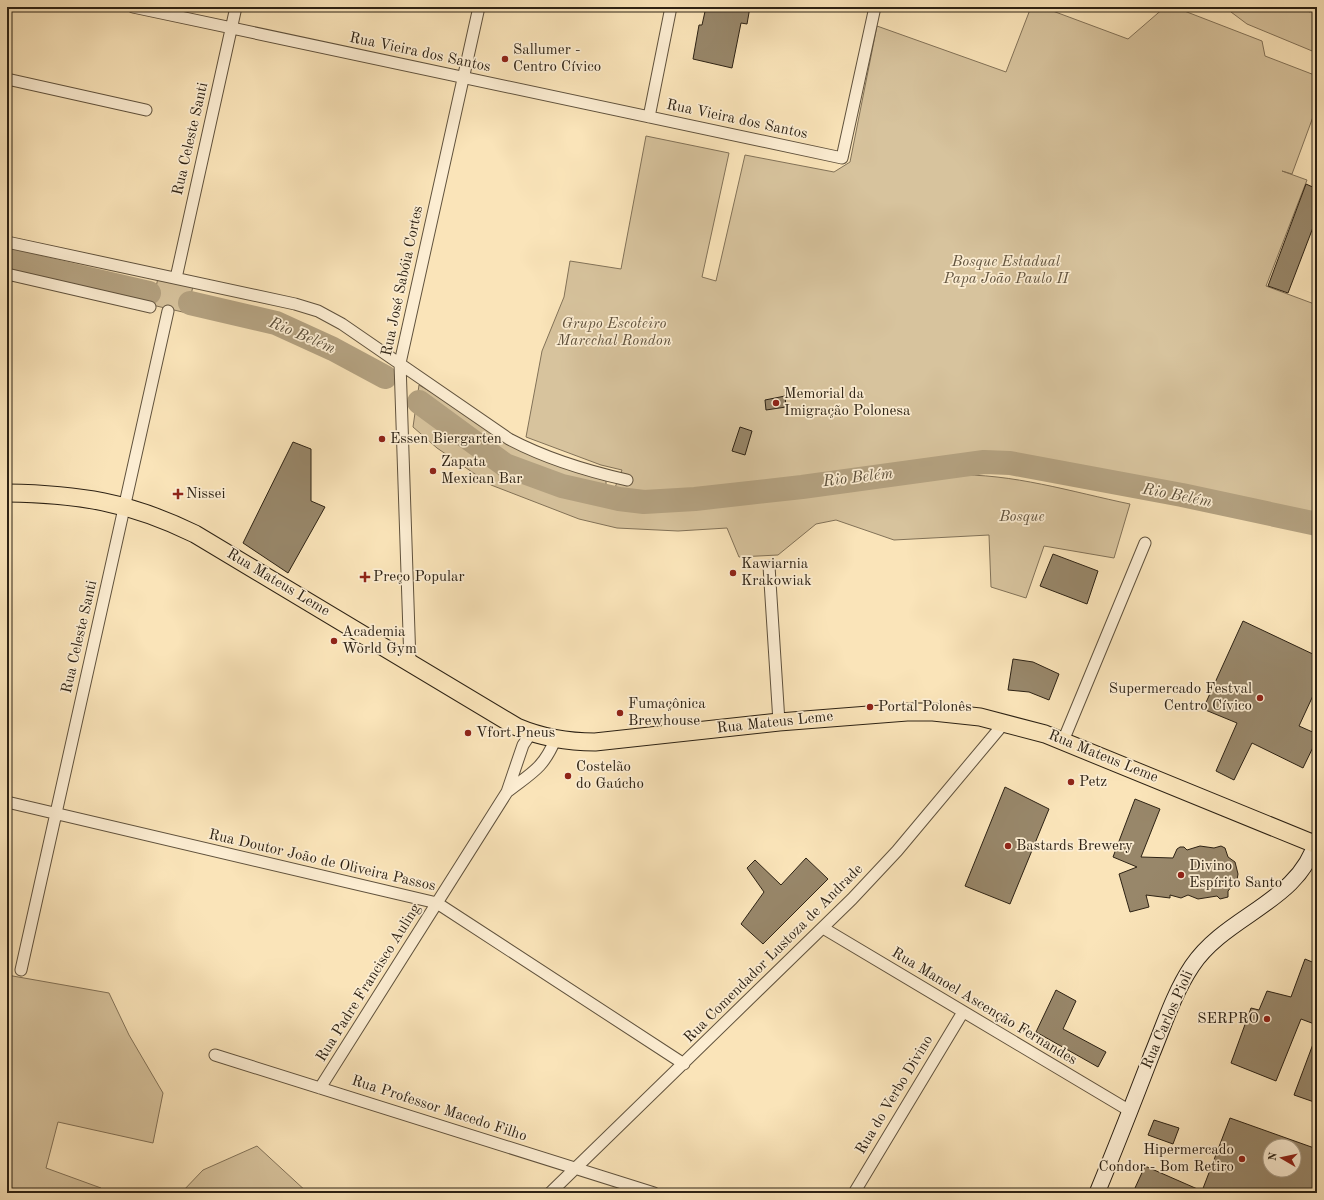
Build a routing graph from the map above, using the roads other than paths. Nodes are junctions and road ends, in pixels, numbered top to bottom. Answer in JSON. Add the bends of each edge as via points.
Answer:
{"nodes":[{"id":1,"x":133,"y":7,"type":"edge"},
{"id":2,"x":236,"y":7,"type":"edge"},
{"id":3,"x":479,"y":7,"type":"edge"},
{"id":4,"x":671,"y":7,"type":"edge"},
{"id":5,"x":875,"y":7,"type":"edge"},
{"id":6,"x":232,"y":28,"type":"junction"},
{"id":7,"x":463,"y":77,"type":"junction"},
{"id":8,"x":7,"y":79,"type":"edge"},
{"id":9,"x":146,"y":110,"type":"dead end"},
{"id":10,"x":649,"y":117,"type":"junction"},
{"id":11,"x":7,"y":242,"type":"edge"},
{"id":12,"x":7,"y":274,"type":"edge"},
{"id":13,"x":176,"y":278,"type":"junction"},
{"id":14,"x":150,"y":307,"type":"dead end"},
{"id":15,"x":168,"y":311,"type":"dead end"},
{"id":16,"x":400,"y":363,"type":"junction"},
{"id":17,"x":627,"y":480,"type":"dead end"},
{"id":18,"x":7,"y":493,"type":"edge"},
{"id":19,"x":125,"y":506,"type":"junction"},
{"id":20,"x":1145,"y":543,"type":"dead end"},
{"id":21,"x":769,"y":566,"type":"dead end"},
{"id":22,"x":410,"y":663,"type":"junction"},
{"id":23,"x":779,"y":722,"type":"junction"},
{"id":24,"x":1005,"y":722,"type":"junction"},
{"id":25,"x":531,"y":733,"type":"junction"},
{"id":26,"x":555,"y":740,"type":"junction"},
{"id":27,"x":1063,"y":741,"type":"junction"},
{"id":28,"x":507,"y":792,"type":"junction"},
{"id":29,"x":7,"y":802,"type":"edge"},
{"id":30,"x":56,"y":814,"type":"junction"},
{"id":31,"x":1316,"y":843,"type":"edge"},
{"id":32,"x":437,"y":902,"type":"junction"},
{"id":33,"x":823,"y":928,"type":"junction"},
{"id":34,"x":21,"y":970,"type":"dead end"},
{"id":35,"x":963,"y":1012,"type":"junction"},
{"id":36,"x":215,"y":1054,"type":"dead end"},
{"id":37,"x":684,"y":1064,"type":"junction"},
{"id":38,"x":320,"y":1088,"type":"junction"},
{"id":39,"x":1130,"y":1111,"type":"junction"},
{"id":40,"x":576,"y":1168,"type":"junction"},
{"id":41,"x":550,"y":1193,"type":"edge"},
{"id":42,"x":654,"y":1193,"type":"edge"},
{"id":43,"x":854,"y":1193,"type":"edge"},
{"id":44,"x":1098,"y":1193,"type":"edge"}],
"edges":[{"from":1,"to":6,"type":"street","name":"Rua Vieira dos Santos"},
{"from":2,"to":6,"type":"street","name":"Rua Celeste Santi"},
{"from":3,"to":7,"type":"street","name":"Rua José Sabóia Cortes"},
{"from":4,"to":10,"type":"street"},
{"from":5,"to":10,"type":"street","name":"Rua Vieira dos Santos","via":[[842,158]]},
{"from":6,"to":7,"type":"street","name":"Rua Vieira dos Santos"},
{"from":6,"to":13,"type":"street","name":"Rua Celeste Santi"},
{"from":7,"to":10,"type":"street","name":"Rua Vieira dos Santos"},
{"from":7,"to":16,"type":"street","name":"Rua José Sabóia Cortes"},
{"from":8,"to":9,"type":"street"},
{"from":11,"to":13,"type":"street"},
{"from":12,"to":14,"type":"street"},
{"from":13,"to":16,"type":"street","via":[[318,311]]},
{"from":15,"to":19,"type":"street","name":"Rua Celeste Santi"},
{"from":16,"to":17,"type":"street","via":[[509,439],[602,475]]},
{"from":16,"to":22,"type":"street","name":"Rua José Sabóia Cortes"},
{"from":18,"to":19,"type":"main road","name":"Rua Mateus Leme","via":[[76,497]]},
{"from":19,"to":22,"type":"main road","name":"Rua Mateus Leme","via":[[171,522],[195,534]]},
{"from":19,"to":30,"type":"street","name":"Rua Celeste Santi"},
{"from":20,"to":27,"type":"street"},
{"from":21,"to":23,"type":"street"},
{"from":22,"to":25,"type":"main road","name":"Rua Mateus Leme"},
{"from":23,"to":24,"type":"main road","name":"Rua Mateus Leme","via":[[881,713],[933,712]]},
{"from":23,"to":26,"type":"main road","name":"Rua Mateus Leme","via":[[595,742]]},
{"from":24,"to":27,"type":"main road","name":"Rua Mateus Leme"},
{"from":24,"to":33,"type":"street","name":"Rua Comendador Lustoza de Andrade","via":[[887,861]]},
{"from":25,"to":26,"type":"main road","name":"Rua Mateus Leme"},
{"from":25,"to":28,"type":"street","name":"Rua Padre Francisco Auling","via":[[523,745]]},
{"from":26,"to":28,"type":"street","name":"Rua Padre Francisco Auling","via":[[550,753],[539,767]]},
{"from":27,"to":31,"type":"main road","name":"Rua Mateus Leme"},
{"from":28,"to":32,"type":"street","name":"Rua Padre Francisco Auling"},
{"from":29,"to":30,"type":"street","name":"Rua Doutor João de Oliveira Passos"},
{"from":30,"to":32,"type":"street","name":"Rua Doutor João de Oliveira Passos"},
{"from":30,"to":34,"type":"street","name":"Rua Celeste Santi"},
{"from":31,"to":39,"type":"main road","name":"Rua Carlos Pioli","via":[[1304,869],[1290,886],[1215,940],[1192,966],[1173,1001]]},
{"from":32,"to":37,"type":"street","name":"Rua Doutor João de Oliveira Passos"},
{"from":32,"to":38,"type":"street","name":"Rua Padre Francisco Auling"},
{"from":33,"to":35,"type":"street","name":"Rua Manoel Ascenção Fernandes"},
{"from":33,"to":37,"type":"street","name":"Rua Comendador Lustoza de Andrade"},
{"from":35,"to":39,"type":"street","name":"Rua Manoel Ascenção Fernandes"},
{"from":35,"to":43,"type":"street","name":"Rua do Verbo Divino"},
{"from":36,"to":38,"type":"street","name":"Rua Professor Macedo Filho"},
{"from":37,"to":40,"type":"street","name":"Rua Comendador Lustoza de Andrade"},
{"from":38,"to":40,"type":"street","name":"Rua Professor Macedo Filho"},
{"from":39,"to":44,"type":"main road","name":"Rua Carlos Pioli"},
{"from":40,"to":41,"type":"street","name":"Rua Comendador Lustoza de Andrade"},
{"from":40,"to":42,"type":"street","name":"Rua Professor Macedo Filho"}]}
